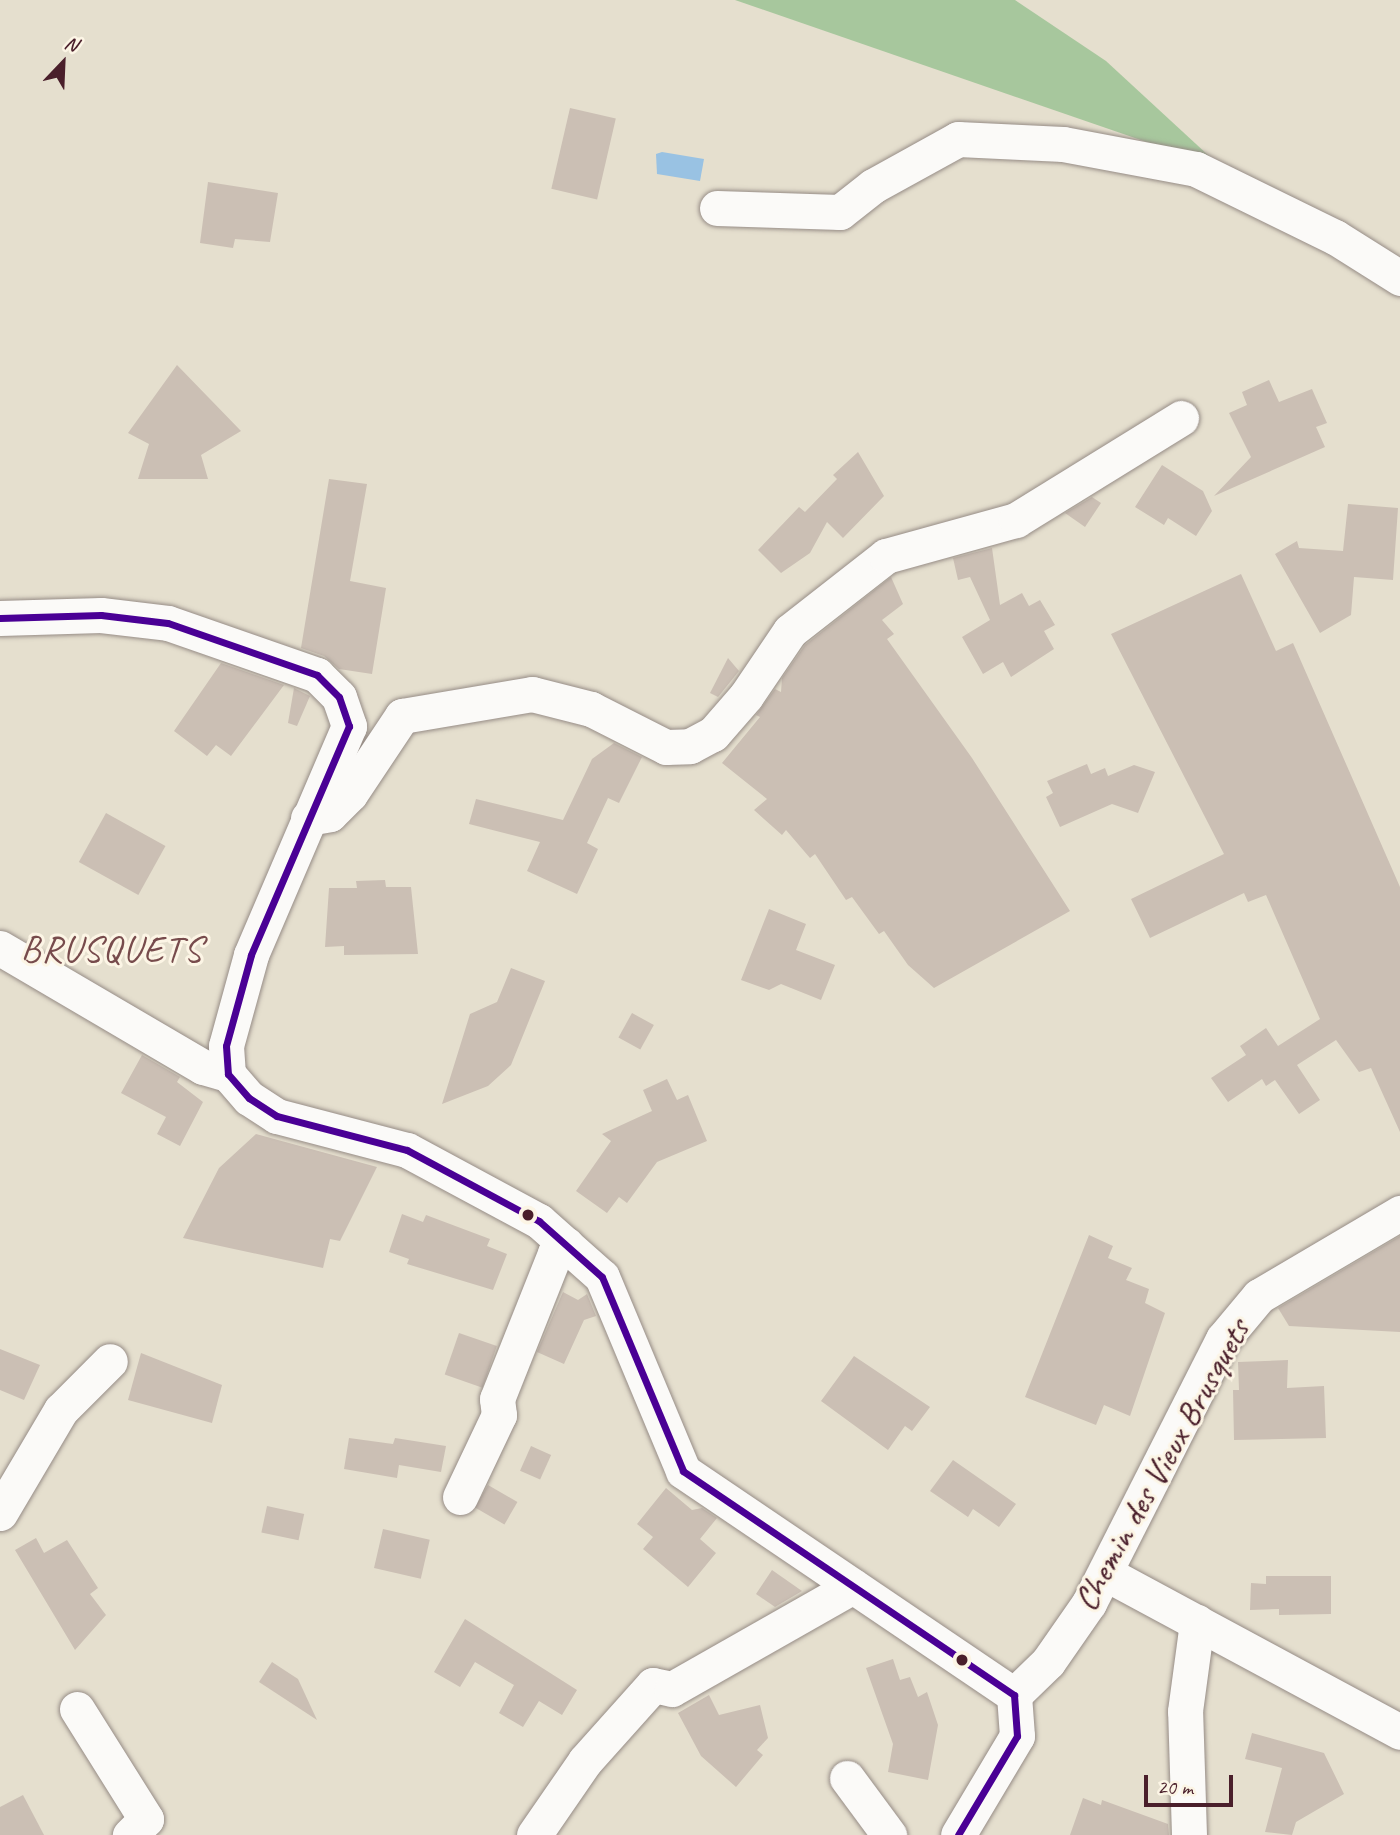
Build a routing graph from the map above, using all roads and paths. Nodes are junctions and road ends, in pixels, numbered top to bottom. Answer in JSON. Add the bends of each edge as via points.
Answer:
{"nodes":[{"id":1,"x":718,"y":208,"type":"dead end"},
{"id":2,"x":1400,"y":278,"type":"edge"},
{"id":3,"x":1181,"y":418,"type":"dead end"},
{"id":4,"x":0,"y":618,"type":"edge"},
{"id":5,"x":308,"y":818,"type":"junction"},
{"id":6,"x":0,"y":948,"type":"edge"},
{"id":7,"x":228,"y":1074,"type":"junction"},
{"id":8,"x":1400,"y":1213,"type":"edge"},
{"id":9,"x":566,"y":1245,"type":"junction"},
{"id":10,"x":110,"y":1361,"type":"dead end"},
{"id":11,"x":460,"y":1497,"type":"dead end"},
{"id":12,"x":0,"y":1513,"type":"edge"},
{"id":13,"x":1105,"y":1573,"type":"junction"},
{"id":14,"x":853,"y":1586,"type":"junction"},
{"id":15,"x":1197,"y":1622,"type":"junction"},
{"id":16,"x":1014,"y":1695,"type":"junction"},
{"id":17,"x":77,"y":1709,"type":"dead end"},
{"id":18,"x":1400,"y":1732,"type":"edge"},
{"id":19,"x":847,"y":1778,"type":"dead end"},
{"id":20,"x":130,"y":1835,"type":"edge"},
{"id":21,"x":534,"y":1835,"type":"edge"},
{"id":22,"x":889,"y":1835,"type":"edge"},
{"id":23,"x":958,"y":1835,"type":"edge"},
{"id":24,"x":1189,"y":1835,"type":"edge"}],
"edges":[{"from":1,"to":2,"type":"street","via":[[839,212],[873,186],[958,139],[1063,144],[1196,169],[1335,237]]},
{"from":3,"to":5,"type":"street","via":[[1016,520],[886,556],[790,631],[730,715],[713,734],[690,746],[666,747],[591,709],[532,694],[402,716],[351,794],[330,814]]},
{"from":4,"to":5,"type":"street","via":[[101,615],[168,623],[317,674],[339,697],[349,726]]},
{"from":5,"to":7,"type":"street","via":[[251,955],[226,1046]]},
{"from":6,"to":7,"type":"street","via":[[203,1067]]},
{"from":7,"to":9,"type":"street","via":[[248,1098],[277,1116],[407,1150],[539,1221]]},
{"from":8,"to":13,"type":"street","name":"Chemin des Vieux Brusquets","via":[[1259,1296],[1223,1339]]},
{"from":9,"to":11,"type":"street","via":[[555,1253],[497,1399],[499,1415]]},
{"from":9,"to":14,"type":"street","via":[[602,1277],[683,1471]]},
{"from":10,"to":12,"type":"street","via":[[61,1410]]},
{"from":13,"to":15,"type":"street"},
{"from":13,"to":16,"type":"street","name":"Chemin des Vieux Brusquets","via":[[1048,1662]]},
{"from":14,"to":16,"type":"street"},
{"from":14,"to":21,"type":"street","via":[[672,1689],[653,1685],[586,1761]]},
{"from":15,"to":18,"type":"street"},
{"from":15,"to":24,"type":"street","via":[[1185,1712]]},
{"from":16,"to":23,"type":"street","via":[[1017,1736]]},
{"from":17,"to":20,"type":"street","via":[[146,1819]]},
{"from":19,"to":22,"type":"street"}]}
